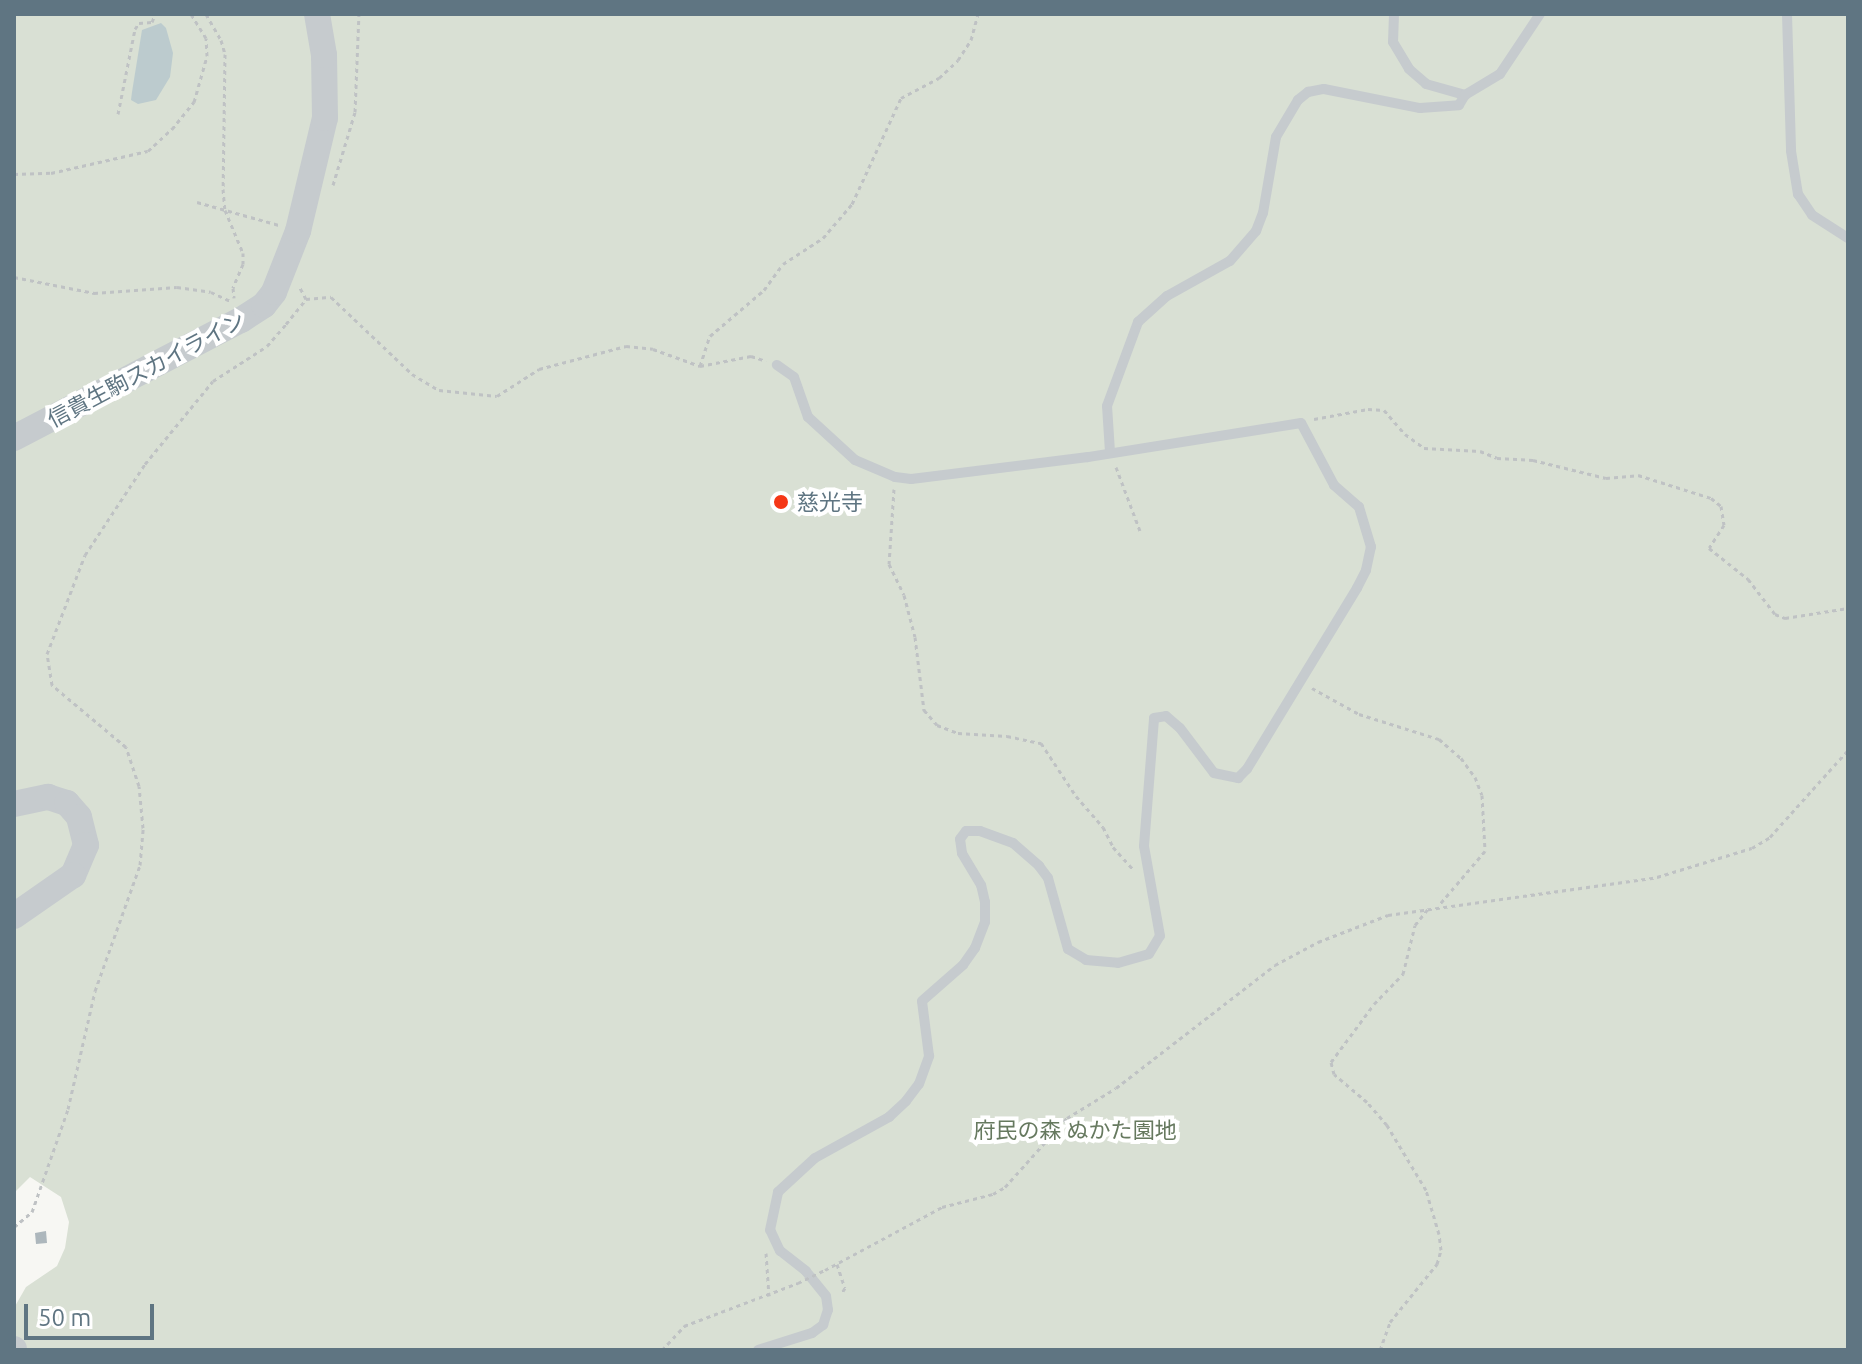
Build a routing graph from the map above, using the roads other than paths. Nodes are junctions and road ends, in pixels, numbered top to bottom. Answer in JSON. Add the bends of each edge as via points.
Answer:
{"nodes":[{"id":1,"x":317,"y":14,"type":"edge"},
{"id":2,"x":1394,"y":14,"type":"edge"},
{"id":3,"x":1540,"y":14,"type":"edge"},
{"id":4,"x":1787,"y":14,"type":"edge"},
{"id":5,"x":1465,"y":95,"type":"junction"},
{"id":6,"x":1848,"y":238,"type":"edge"},
{"id":7,"x":777,"y":365,"type":"road end"},
{"id":8,"x":14,"y":438,"type":"edge"},
{"id":9,"x":1110,"y":452,"type":"junction"},
{"id":10,"x":14,"y":804,"type":"edge"},
{"id":11,"x":14,"y":916,"type":"edge"},
{"id":12,"x":758,"y":1350,"type":"edge"}],
"edges":[{"from":1,"to":8,"type":"street","name":"信貴生駒スカイライン","via":[[327,99],[298,231],[264,305]]},
{"from":2,"to":5,"type":"lane","via":[[1393,42],[1409,69],[1426,84]]},
{"from":3,"to":5,"type":"lane","via":[[1500,74]]},
{"from":4,"to":6,"type":"lane","via":[[1791,151],[1798,194],[1812,215]]},
{"from":5,"to":9,"type":"lane","via":[[1459,105],[1431,108],[1324,89],[1298,100],[1276,137],[1256,231],[1230,261],[1167,296],[1138,322],[1107,406]]},
{"from":7,"to":9,"type":"lane","via":[[794,377],[808,417],[855,460],[895,477],[985,471]]},
{"from":9,"to":12,"type":"lane","via":[[1301,423],[1334,485],[1359,507],[1371,547],[1366,570],[1238,778],[1214,773],[1180,728],[1166,716],[1154,718],[1144,846],[1160,936],[1149,954],[1118,963],[1086,960],[1068,949],[1048,878],[1039,866],[1013,843],[966,831],[960,839],[962,853],[981,885],[985,922],[975,948],[922,1001],[929,1056],[919,1084],[889,1117],[815,1158],[778,1192],[770,1230],[780,1251],[826,1296],[828,1310],[823,1325],[812,1333]]},
{"from":10,"to":11,"type":"street","via":[[48,797],[67,803],[79,817],[86,845],[73,875]]}]}
